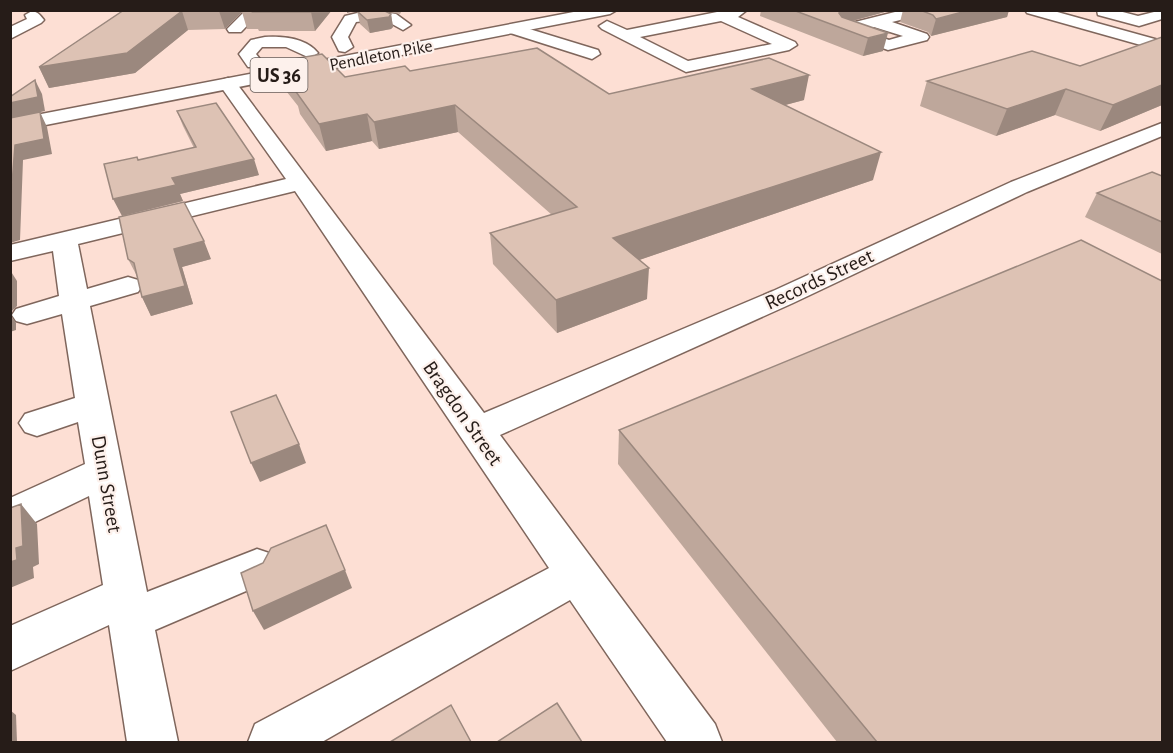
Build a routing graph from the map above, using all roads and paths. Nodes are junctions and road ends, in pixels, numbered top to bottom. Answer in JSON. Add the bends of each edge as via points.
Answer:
{"nodes":[{"id":1,"x":255,"y":10,"type":"edge"},
{"id":2,"x":550,"y":10,"type":"edge"},
{"id":3,"x":687,"y":10,"type":"edge"},
{"id":4,"x":924,"y":10,"type":"edge"},
{"id":5,"x":1032,"y":10,"type":"edge"},
{"id":6,"x":1150,"y":10,"type":"edge"},
{"id":7,"x":35,"y":13,"type":"edge"},
{"id":8,"x":1110,"y":13,"type":"edge"},
{"id":9,"x":1162,"y":14,"type":"edge"},
{"id":10,"x":740,"y":17,"type":"edge"},
{"id":11,"x":601,"y":19,"type":"edge"},
{"id":12,"x":10,"y":20,"type":"edge"},
{"id":13,"x":1066,"y":20,"type":"junction"},
{"id":14,"x":876,"y":22,"type":"dead end"},
{"id":15,"x":403,"y":25,"type":"dead end"},
{"id":16,"x":235,"y":29,"type":"dead end"},
{"id":17,"x":513,"y":29,"type":"junction"},
{"id":18,"x":10,"y":34,"type":"edge"},
{"id":19,"x":1162,"y":34,"type":"edge"},
{"id":20,"x":532,"y":36,"type":"junction"},
{"id":21,"x":633,"y":39,"type":"junction"},
{"id":22,"x":1142,"y":41,"type":"junction"},
{"id":23,"x":1162,"y":46,"type":"edge"},
{"id":24,"x":345,"y":47,"type":"junction"},
{"id":25,"x":592,"y":54,"type":"dead end"},
{"id":26,"x":241,"y":74,"type":"junction"},
{"id":27,"x":32,"y":103,"type":"edge"},
{"id":28,"x":10,"y":126,"type":"edge"},
{"id":29,"x":1162,"y":129,"type":"edge"},
{"id":30,"x":300,"y":183,"type":"junction"},
{"id":31,"x":64,"y":240,"type":"junction"},
{"id":32,"x":10,"y":253,"type":"edge"},
{"id":33,"x":132,"y":289,"type":"dead end"},
{"id":34,"x":76,"y":306,"type":"junction"},
{"id":35,"x":27,"y":315,"type":"dead end"},
{"id":36,"x":93,"y":404,"type":"junction"},
{"id":37,"x":37,"y":423,"type":"dead end"},
{"id":38,"x":476,"y":432,"type":"junction"},
{"id":39,"x":104,"y":472,"type":"junction"},
{"id":40,"x":19,"y":512,"type":"edge"},
{"id":41,"x":257,"y":567,"type":"edge"},
{"id":42,"x":577,"y":573,"type":"junction"},
{"id":43,"x":128,"y":608,"type":"junction"},
{"id":44,"x":10,"y":649,"type":"edge"},
{"id":45,"x":151,"y":735,"type":"edge"},
{"id":46,"x":273,"y":742,"type":"edge"},
{"id":47,"x":697,"y":742,"type":"edge"}],
"edges":[{"from":1,"to":16,"type":"street"},
{"from":2,"to":24,"type":"street","name":"Pendleton Pike","number":"US 36"},
{"from":3,"to":11,"type":"street"},
{"from":4,"to":14,"type":"street"},
{"from":5,"to":13,"type":"street"},
{"from":6,"to":8,"type":"street"},
{"from":7,"to":12,"type":"street"},
{"from":7,"to":18,"type":"street","via":[[36,20]]},
{"from":8,"to":9,"type":"street","via":[[1139,21]]},
{"from":8,"to":13,"type":"street"},
{"from":10,"to":21,"type":"street"},
{"from":10,"to":21,"type":"street","via":[[723,16]]},
{"from":10,"to":21,"type":"street","via":[[789,45],[686,67]]},
{"from":11,"to":17,"type":"street","name":"Pendleton Pike","number":"US 36"},
{"from":11,"to":20,"type":"street"},
{"from":11,"to":21,"type":"street"},
{"from":13,"to":22,"type":"street"},
{"from":15,"to":24,"type":"street","via":[[392,16],[379,14],[350,19],[340,37]]},
{"from":17,"to":20,"type":"street"},
{"from":17,"to":26,"type":"street","name":"Pendleton Pike","number":"US 36"},
{"from":19,"to":22,"type":"street"},
{"from":20,"to":25,"type":"street"},
{"from":22,"to":23,"type":"street"},
{"from":24,"to":26,"type":"street","name":"Pendleton Pike","number":"US 36","via":[[309,53]]},
{"from":26,"to":27,"type":"street","name":"Pendleton Pike","number":"US 36"},
{"from":26,"to":28,"type":"street","name":"Pendleton Pike","number":"US 36"},
{"from":26,"to":30,"type":"street","name":"Bragdon Street"},
{"from":29,"to":38,"type":"street","name":"Records Street","via":[[1019,187],[783,297]]},
{"from":30,"to":31,"type":"street"},
{"from":30,"to":38,"type":"street","name":"Bragdon Street"},
{"from":31,"to":32,"type":"street"},
{"from":31,"to":34,"type":"street","name":"Dunn Street"},
{"from":33,"to":34,"type":"street"},
{"from":34,"to":35,"type":"street"},
{"from":34,"to":36,"type":"street","name":"Dunn Street"},
{"from":36,"to":37,"type":"street"},
{"from":36,"to":39,"type":"street","name":"Dunn Street"},
{"from":38,"to":42,"type":"street","name":"Bragdon Street"},
{"from":39,"to":40,"type":"street"},
{"from":39,"to":43,"type":"street","name":"Dunn Street"},
{"from":41,"to":43,"type":"street"},
{"from":42,"to":46,"type":"street"},
{"from":42,"to":47,"type":"street","name":"Bragdon Street"},
{"from":43,"to":44,"type":"street"},
{"from":43,"to":45,"type":"street","name":"Dunn Street"}]}
